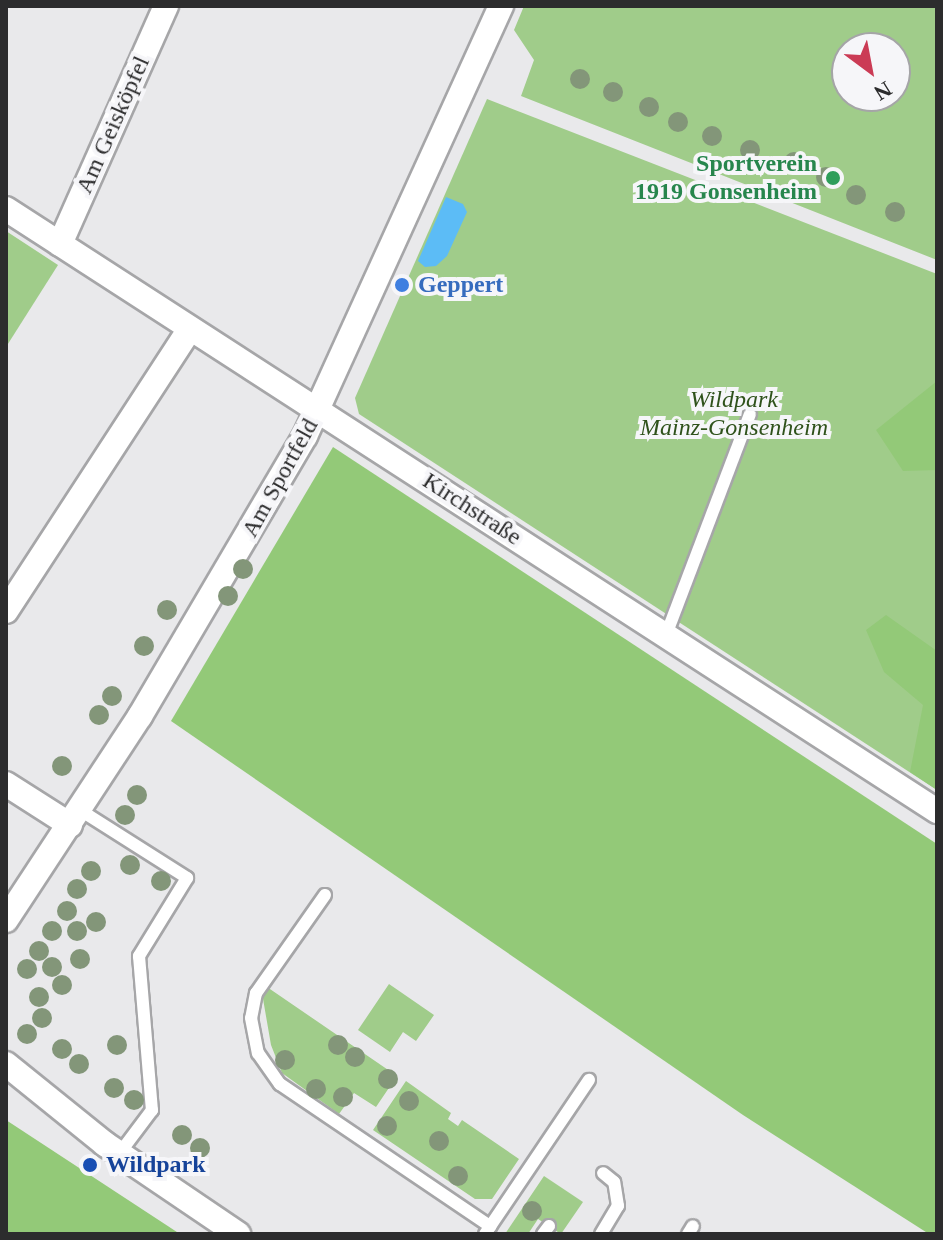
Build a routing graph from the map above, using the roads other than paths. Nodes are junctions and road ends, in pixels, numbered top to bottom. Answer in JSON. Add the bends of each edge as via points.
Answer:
{"nodes":[{"id":1,"x":166,"y":6,"type":"edge"},
{"id":2,"x":501,"y":6,"type":"edge"},
{"id":3,"x":6,"y":209,"type":"edge"},
{"id":4,"x":60,"y":244,"type":"junction"},
{"id":5,"x":189,"y":330,"type":"junction"},
{"id":6,"x":319,"y":408,"type":"junction"},
{"id":7,"x":750,"y":414,"type":"dead end"},
{"id":8,"x":6,"y":611,"type":"edge"},
{"id":9,"x":666,"y":635,"type":"junction"},
{"id":10,"x":6,"y":784,"type":"edge"},
{"id":11,"x":937,"y":811,"type":"edge"},
{"id":12,"x":75,"y":818,"type":"junction"},
{"id":13,"x":325,"y":895,"type":"dead end"},
{"id":14,"x":6,"y":920,"type":"edge"},
{"id":15,"x":6,"y":1064,"type":"edge"},
{"id":16,"x":6,"y":1077,"type":"edge"},
{"id":17,"x":589,"y":1080,"type":"dead end"},
{"id":18,"x":29,"y":1088,"type":"junction"},
{"id":19,"x":119,"y":1154,"type":"junction"},
{"id":20,"x":603,"y":1173,"type":"dead end"},
{"id":21,"x":488,"y":1230,"type":"edge"},
{"id":22,"x":238,"y":1234,"type":"edge"},
{"id":23,"x":601,"y":1234,"type":"edge"}],
"edges":[{"from":1,"to":4,"type":"street","name":"Am Geisköpfel"},
{"from":2,"to":6,"type":"street","name":"Am Sportfeld"},
{"from":3,"to":4,"type":"street","name":"Kirchstraße"},
{"from":4,"to":5,"type":"street","name":"Kirchstraße"},
{"from":5,"to":6,"type":"street","name":"Kirchstraße"},
{"from":5,"to":8,"type":"street"},
{"from":6,"to":9,"type":"street","name":"Kirchstraße"},
{"from":6,"to":12,"type":"street","name":"Am Sportfeld","via":[[226,575]]},
{"from":7,"to":9,"type":"lane"},
{"from":9,"to":11,"type":"street","name":"Kirchstraße"},
{"from":10,"to":12,"type":"street"},
{"from":12,"to":14,"type":"street","name":"Am Sportfeld"},
{"from":12,"to":19,"type":"lane","via":[[187,878],[139,956],[152,1110]]},
{"from":13,"to":21,"type":"lane","via":[[256,993],[251,1018],[258,1053],[280,1084]]},
{"from":15,"to":18,"type":"street"},
{"from":16,"to":18,"type":"street"},
{"from":17,"to":21,"type":"lane"},
{"from":18,"to":19,"type":"street"},
{"from":19,"to":22,"type":"street"},
{"from":20,"to":23,"type":"lane","via":[[614,1182],[618,1206]]}]}
